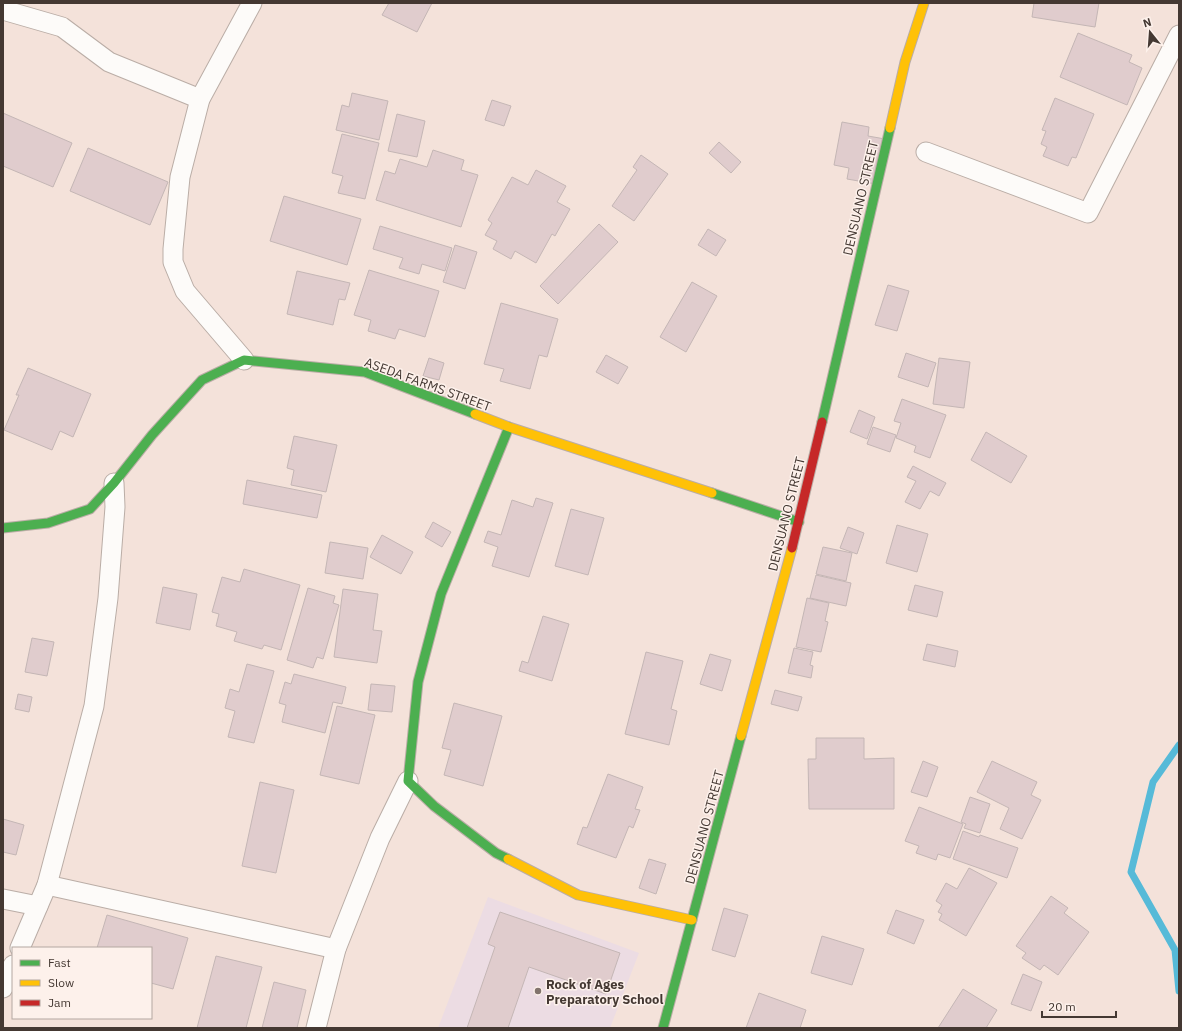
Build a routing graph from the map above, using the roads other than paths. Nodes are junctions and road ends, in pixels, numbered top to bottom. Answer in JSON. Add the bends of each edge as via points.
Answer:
{"nodes":[{"id":1,"x":252,"y":3,"type":"edge"},
{"id":2,"x":924,"y":3,"type":"edge"},
{"id":3,"x":3,"y":10,"type":"edge"},
{"id":4,"x":1179,"y":35,"type":"edge"},
{"id":5,"x":200,"y":99,"type":"junction"},
{"id":6,"x":926,"y":152,"type":"dead end"},
{"id":7,"x":244,"y":360,"type":"junction"},
{"id":8,"x":508,"y":427,"type":"junction"},
{"id":9,"x":114,"y":483,"type":"junction"},
{"id":10,"x":799,"y":522,"type":"junction"},
{"id":11,"x":3,"y":528,"type":"edge"},
{"id":12,"x":408,"y":781,"type":"junction"},
{"id":13,"x":47,"y":885,"type":"junction"},
{"id":14,"x":3,"y":898,"type":"edge"},
{"id":15,"x":38,"y":906,"type":"junction"},
{"id":16,"x":692,"y":920,"type":"junction"},
{"id":17,"x":20,"y":947,"type":"edge"},
{"id":18,"x":336,"y":949,"type":"junction"},
{"id":19,"x":12,"y":967,"type":"edge"},
{"id":20,"x":3,"y":988,"type":"edge"},
{"id":21,"x":316,"y":1028,"type":"edge"},
{"id":22,"x":663,"y":1028,"type":"edge"}],
"edges":[{"from":1,"to":5,"type":"street"},
{"from":2,"to":10,"type":"street","name":"DENSUANO STREET","via":[[905,62]]},
{"from":3,"to":5,"type":"street","via":[[62,27],[109,62]]},
{"from":4,"to":6,"type":"street","via":[[1088,213]]},
{"from":5,"to":7,"type":"street","via":[[180,178],[173,262],[185,291]]},
{"from":7,"to":8,"type":"street","name":"ASEDA FARMS STREET","via":[[365,372]]},
{"from":7,"to":9,"type":"street","via":[[202,380],[152,435]]},
{"from":8,"to":10,"type":"street","name":"ASEDA FARMS STREET"},
{"from":8,"to":12,"type":"street","via":[[440,594],[418,682]]},
{"from":9,"to":11,"type":"street","via":[[90,508],[48,523]]},
{"from":9,"to":13,"type":"street","via":[[115,507],[108,598],[94,706]]},
{"from":10,"to":16,"type":"street","name":"DENSUANO STREET"},
{"from":12,"to":16,"type":"street","via":[[434,806],[496,853],[578,895]]},
{"from":12,"to":18,"type":"street","via":[[380,838]]},
{"from":13,"to":15,"type":"street"},
{"from":13,"to":18,"type":"street"},
{"from":14,"to":15,"type":"street"},
{"from":15,"to":17,"type":"street"},
{"from":16,"to":22,"type":"street","name":"DENSUANO STREET"},
{"from":18,"to":21,"type":"street"},
{"from":19,"to":20,"type":"street"}]}
